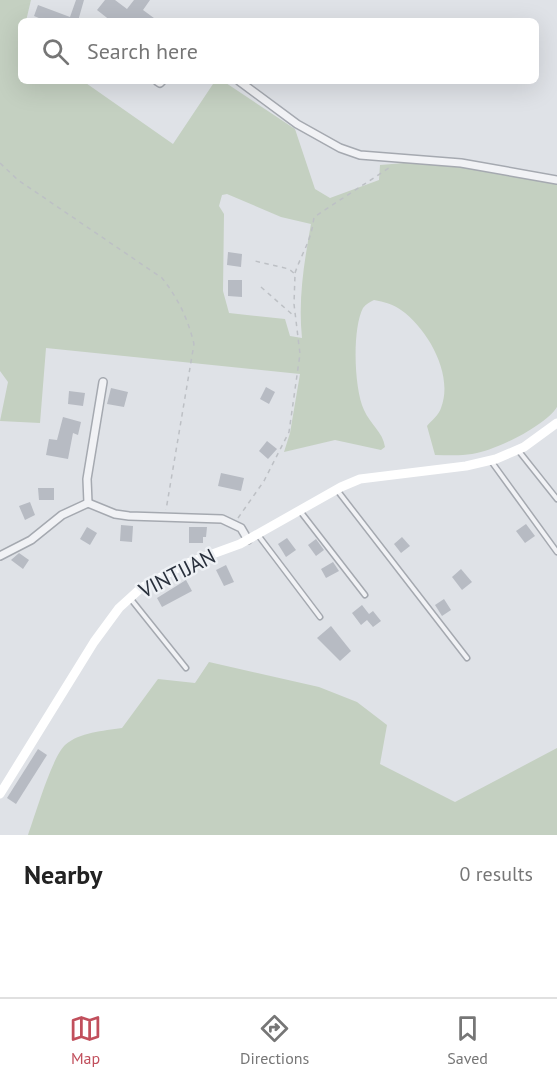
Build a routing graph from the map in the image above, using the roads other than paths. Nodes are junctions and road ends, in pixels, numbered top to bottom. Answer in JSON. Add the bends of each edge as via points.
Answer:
{"nodes":[{"id":1,"x":243,"y":84,"type":"edge"},
{"id":2,"x":557,"y":180,"type":"edge"},
{"id":3,"x":103,"y":382,"type":"dead end"},
{"id":4,"x":557,"y":423,"type":"edge"},
{"id":5,"x":518,"y":449,"type":"junction"},
{"id":6,"x":491,"y":460,"type":"junction"},
{"id":7,"x":337,"y":489,"type":"junction"},
{"id":8,"x":557,"y":499,"type":"edge"},
{"id":9,"x":88,"y":503,"type":"junction"},
{"id":10,"x":300,"y":510,"type":"junction"},
{"id":11,"x":258,"y":534,"type":"junction"},
{"id":12,"x":248,"y":540,"type":"junction"},
{"id":13,"x":557,"y":552,"type":"edge"},
{"id":14,"x":0,"y":556,"type":"edge"},
{"id":15,"x":365,"y":595,"type":"dead end"},
{"id":16,"x":129,"y":598,"type":"junction"},
{"id":17,"x":320,"y":617,"type":"dead end"},
{"id":18,"x":467,"y":658,"type":"dead end"},
{"id":19,"x":186,"y":668,"type":"dead end"},
{"id":20,"x":0,"y":794,"type":"edge"}],
"edges":[{"from":1,"to":2,"type":"street","via":[[297,124],[340,148],[381,158],[461,162]]},
{"from":3,"to":9,"type":"street","via":[[87,479]]},
{"from":4,"to":5,"type":"main road","name":"VINTIJAN"},
{"from":5,"to":6,"type":"main road","name":"VINTIJAN"},
{"from":5,"to":8,"type":"lane"},
{"from":6,"to":7,"type":"main road","name":"VINTIJAN","via":[[360,479]]},
{"from":6,"to":13,"type":"lane"},
{"from":7,"to":10,"type":"main road","name":"VINTIJAN"},
{"from":7,"to":18,"type":"lane"},
{"from":9,"to":12,"type":"street","via":[[115,514],[222,519],[241,528]]},
{"from":9,"to":14,"type":"street","via":[[62,515],[31,540]]},
{"from":10,"to":11,"type":"main road","name":"VINTIJAN"},
{"from":10,"to":15,"type":"lane"},
{"from":11,"to":12,"type":"main road","name":"VINTIJAN"},
{"from":11,"to":17,"type":"lane"},
{"from":12,"to":16,"type":"main road","name":"VINTIJAN","via":[[185,564]]},
{"from":16,"to":19,"type":"lane"},
{"from":16,"to":20,"type":"main road","name":"VINTIJAN","via":[[94,642]]}]}
